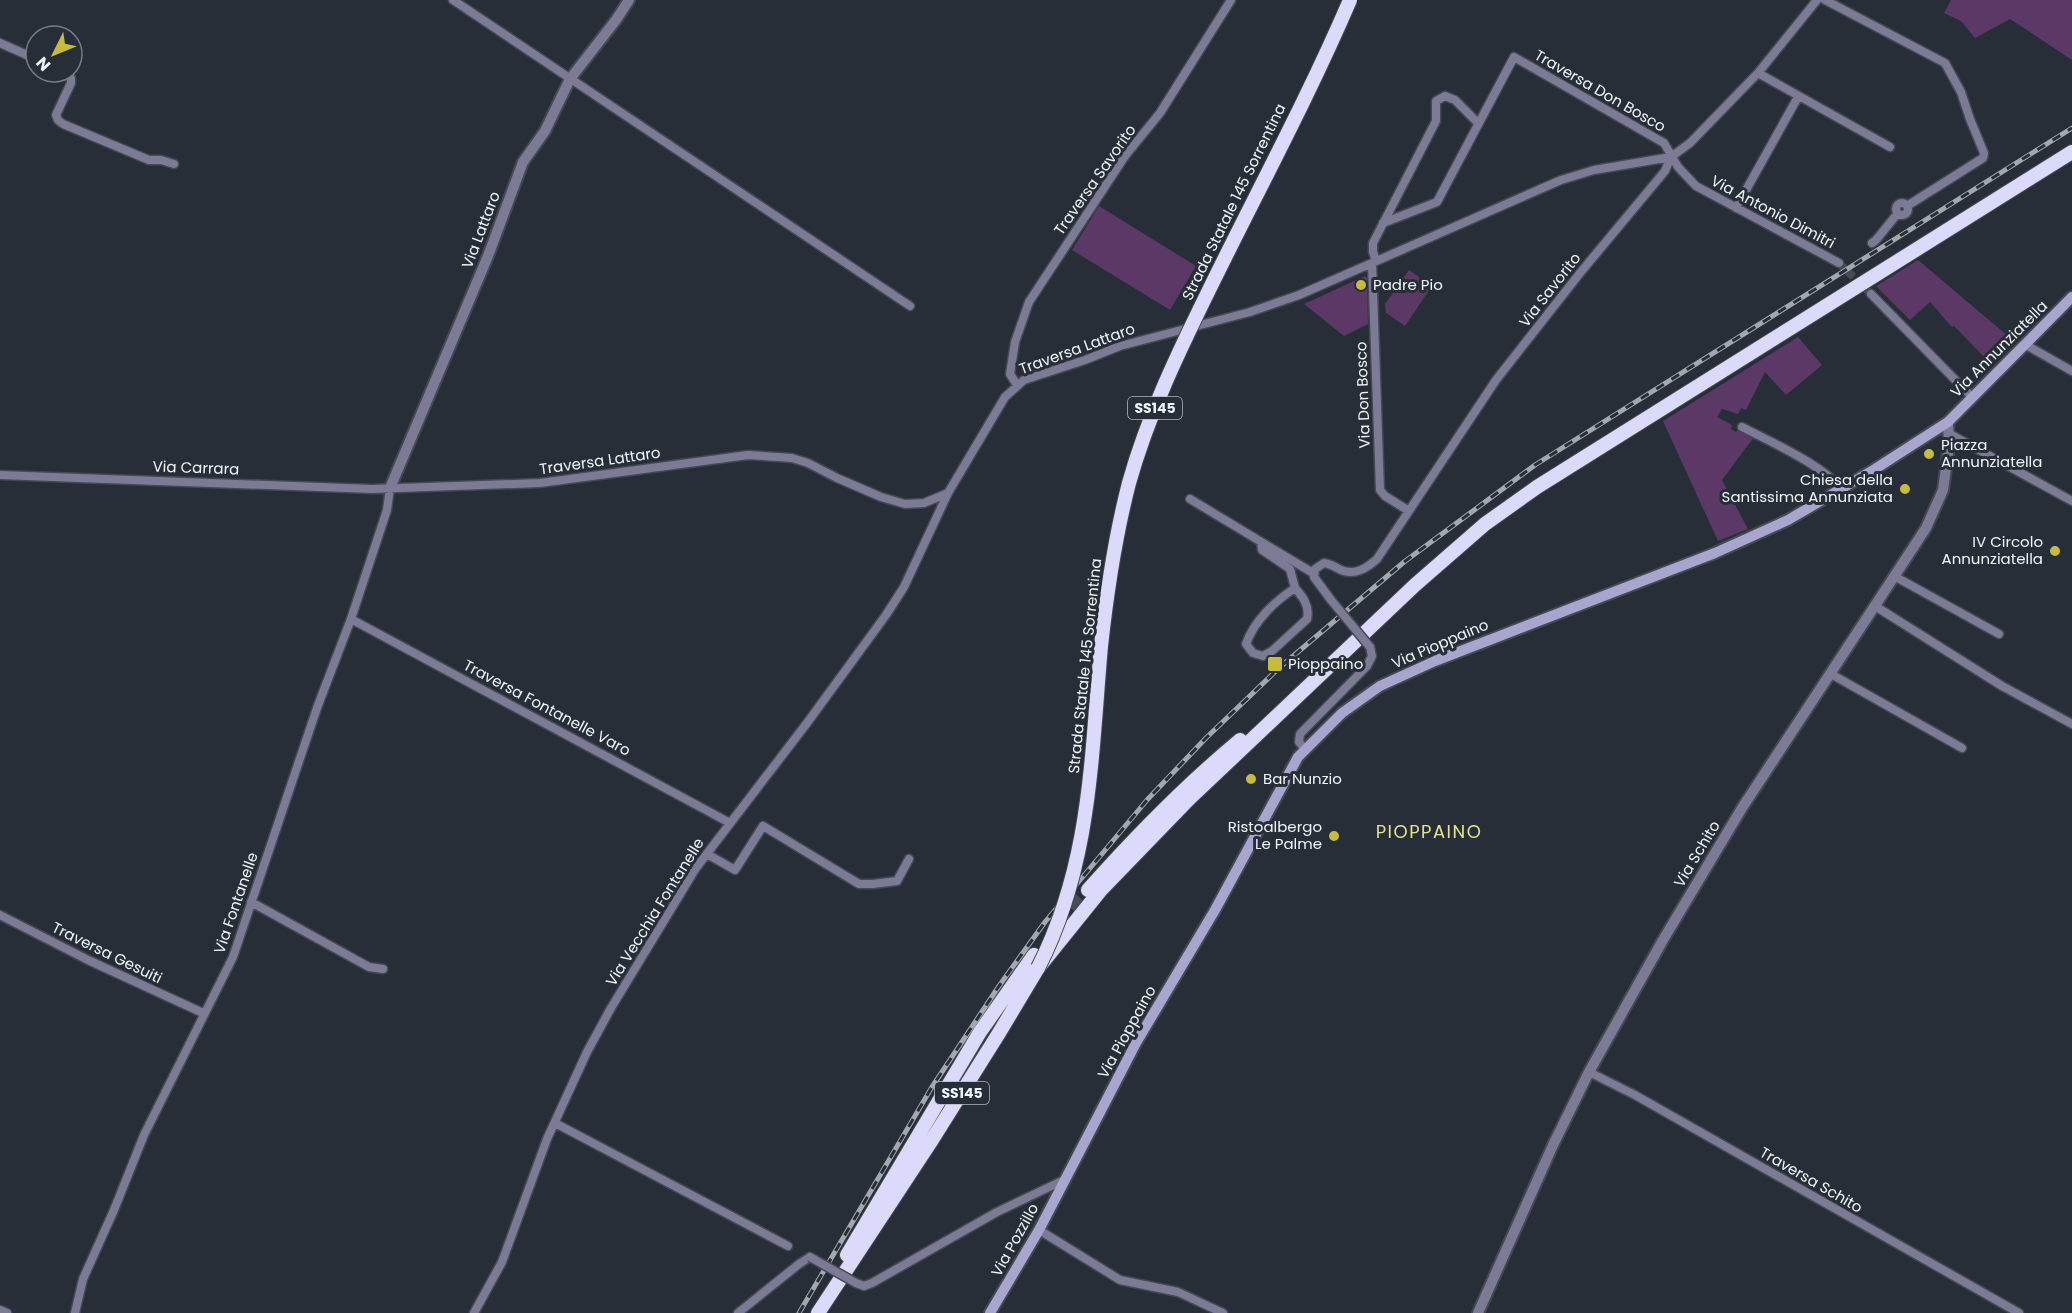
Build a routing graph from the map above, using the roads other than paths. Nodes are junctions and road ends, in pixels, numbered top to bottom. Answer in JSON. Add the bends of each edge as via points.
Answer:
{"nodes":[{"id":1,"x":453,"y":0,"type":"edge"},
{"id":2,"x":629,"y":0,"type":"edge"},
{"id":3,"x":1231,"y":0,"type":"edge"},
{"id":4,"x":1350,"y":0,"type":"edge"},
{"id":5,"x":1816,"y":0,"type":"edge"},
{"id":6,"x":1825,"y":0,"type":"edge"},
{"id":7,"x":0,"y":43,"type":"edge"},
{"id":8,"x":24,"y":54,"type":"edge"},
{"id":9,"x":1758,"y":73,"type":"junction"},
{"id":10,"x":570,"y":79,"type":"junction"},
{"id":11,"x":71,"y":84,"type":"edge"},
{"id":12,"x":1798,"y":97,"type":"junction"},
{"id":13,"x":1478,"y":123,"type":"junction"},
{"id":14,"x":1890,"y":147,"type":"dead end"},
{"id":15,"x":2072,"y":152,"type":"edge"},
{"id":16,"x":1671,"y":157,"type":"junction"},
{"id":17,"x":174,"y":164,"type":"dead end"},
{"id":18,"x":1736,"y":208,"type":"junction"},
{"id":19,"x":1383,"y":223,"type":"junction"},
{"id":20,"x":1872,"y":243,"type":"dead end"},
{"id":21,"x":1374,"y":262,"type":"junction"},
{"id":22,"x":1839,"y":263,"type":"tunnel mouth"},
{"id":23,"x":1871,"y":294,"type":"tunnel mouth"},
{"id":24,"x":2072,"y":297,"type":"edge"},
{"id":25,"x":909,"y":306,"type":"dead end"},
{"id":26,"x":2026,"y":345,"type":"junction"},
{"id":27,"x":2072,"y":371,"type":"edge"},
{"id":28,"x":1017,"y":385,"type":"junction"},
{"id":29,"x":1972,"y":397,"type":"junction"},
{"id":30,"x":1948,"y":422,"type":"junction"},
{"id":31,"x":1742,"y":427,"type":"dead end"},
{"id":32,"x":1948,"y":433,"type":"junction"},
{"id":33,"x":0,"y":475,"type":"edge"},
{"id":34,"x":390,"y":488,"type":"junction"},
{"id":35,"x":1840,"y":489,"type":"junction"},
{"id":36,"x":948,"y":493,"type":"junction"},
{"id":37,"x":1190,"y":499,"type":"dead end"},
{"id":38,"x":2072,"y":501,"type":"edge"},
{"id":39,"x":1409,"y":511,"type":"junction"},
{"id":40,"x":1261,"y":542,"type":"junction"},
{"id":41,"x":1313,"y":573,"type":"junction"},
{"id":42,"x":1894,"y":576,"type":"junction"},
{"id":43,"x":1295,"y":588,"type":"junction"},
{"id":44,"x":1875,"y":606,"type":"junction"},
{"id":45,"x":351,"y":619,"type":"junction"},
{"id":46,"x":1999,"y":634,"type":"dead end"},
{"id":47,"x":1831,"y":674,"type":"junction"},
{"id":48,"x":1290,"y":704,"type":"junction"},
{"id":49,"x":2072,"y":724,"type":"edge"},
{"id":50,"x":1962,"y":748,"type":"dead end"},
{"id":51,"x":1305,"y":749,"type":"junction"},
{"id":52,"x":730,"y":823,"type":"junction"},
{"id":53,"x":706,"y":854,"type":"junction"},
{"id":54,"x":909,"y":859,"type":"dead end"},
{"id":55,"x":1088,"y":890,"type":"tunnel mouth"},
{"id":56,"x":251,"y":902,"type":"junction"},
{"id":57,"x":0,"y":915,"type":"edge"},
{"id":58,"x":1036,"y":961,"type":"junction"},
{"id":59,"x":383,"y":969,"type":"dead end"},
{"id":60,"x":203,"y":1013,"type":"junction"},
{"id":61,"x":1589,"y":1072,"type":"junction"},
{"id":62,"x":555,"y":1122,"type":"junction"},
{"id":63,"x":1064,"y":1180,"type":"junction"},
{"id":64,"x":1039,"y":1230,"type":"junction"},
{"id":65,"x":788,"y":1246,"type":"dead end"},
{"id":66,"x":821,"y":1308,"type":"edge"},
{"id":67,"x":0,"y":1310,"type":"edge"},
{"id":68,"x":7,"y":1313,"type":"edge"},
{"id":69,"x":75,"y":1313,"type":"edge"},
{"id":70,"x":474,"y":1313,"type":"edge"},
{"id":71,"x":738,"y":1313,"type":"edge"},
{"id":72,"x":990,"y":1313,"type":"edge"},
{"id":73,"x":1222,"y":1313,"type":"edge"},
{"id":74,"x":1478,"y":1313,"type":"edge"},
{"id":75,"x":2019,"y":1313,"type":"edge"}],
"edges":[{"from":1,"to":10,"type":"street"},
{"from":2,"to":10,"type":"street","name":"Via Lattaro"},
{"from":3,"to":28,"type":"street","name":"Traversa Savorito","via":[[1160,113],[1125,156],[1029,302],[1011,363],[1010,374]]},
{"from":4,"to":58,"type":"highway","name":"Strada Statale 145 Sorrentina","number":"SS145","bridge":true,"via":[[1190,330],[1142,442],[1117,530],[1110,571],[1079,853],[1060,919]]},
{"from":5,"to":9,"type":"street","name":"Via Savorito"},
{"from":6,"to":20,"type":"street","via":[[1945,63],[1961,92],[1984,153],[1983,158],[1906,206],[1906,214],[1898,213]]},
{"from":7,"to":8,"type":"street"},
{"from":9,"to":12,"type":"street"},
{"from":9,"to":16,"type":"street","name":"Via Savorito","via":[[1690,143]]},
{"from":10,"to":25,"type":"street"},
{"from":10,"to":34,"type":"street","name":"Via Lattaro","via":[[545,131],[524,162]]},
{"from":11,"to":17,"type":"street","via":[[58,120],[148,160]]},
{"from":12,"to":14,"type":"street"},
{"from":12,"to":18,"type":"street"},
{"from":13,"to":16,"type":"street","name":"Traversa Don Bosco","via":[[1514,57],[1659,139]]},
{"from":13,"to":19,"type":"street","name":"Traversa Don Bosco","via":[[1437,202]]},
{"from":13,"to":19,"type":"street","name":"Via Don Bosco","via":[[1452,98],[1439,98],[1435,105],[1436,121]]},
{"from":15,"to":48,"type":"highway","via":[[1513,503],[1447,555]]},
{"from":16,"to":18,"type":"street","name":"Via Antonio Dimitri","via":[[1696,186]]},
{"from":16,"to":21,"type":"street","name":"Traversa Lattaro","via":[[1594,170],[1561,180]]},
{"from":16,"to":39,"type":"street","name":"Via Savorito","via":[[1665,171],[1496,380]]},
{"from":18,"to":22,"type":"street","name":"Via Antonio Dimitri"},
{"from":19,"to":21,"type":"street","name":"Via Don Bosco","via":[[1373,243]]},
{"from":21,"to":28,"type":"street","name":"Traversa Lattaro","via":[[1263,308],[1120,346]]},
{"from":21,"to":39,"type":"street","name":"Via Don Bosco","via":[[1380,489]]},
{"from":23,"to":29,"type":"street"},
{"from":24,"to":26,"type":"main road","name":"Via Annunziatella"},
{"from":26,"to":27,"type":"street"},
{"from":26,"to":29,"type":"main road","name":"Via Annunziatella"},
{"from":28,"to":36,"type":"street","name":"Traversa Lattaro","via":[[1005,397]]},
{"from":29,"to":30,"type":"main road","name":"Via Annunziatella"},
{"from":30,"to":32,"type":"street","name":"Via Schito"},
{"from":30,"to":35,"type":"main road","name":"Via Pioppaino"},
{"from":31,"to":35,"type":"street","via":[[1810,465]]},
{"from":32,"to":38,"type":"street"},
{"from":32,"to":42,"type":"street","name":"Via Schito","via":[[1943,490],[1926,528]]},
{"from":33,"to":34,"type":"street","name":"Via Carrara"},
{"from":34,"to":36,"type":"street","name":"Traversa Lattaro","via":[[540,483],[748,454],[808,462],[837,478],[905,504],[924,503]]},
{"from":34,"to":45,"type":"street","name":"Via Fontanelle","via":[[387,510]]},
{"from":35,"to":51,"type":"main road","name":"Via Pioppaino","via":[[1753,537],[1380,686],[1342,713]]},
{"from":36,"to":52,"type":"street","name":"Via Vecchia Fontanelle","via":[[886,615]]},
{"from":37,"to":40,"type":"street"},
{"from":39,"to":41,"type":"street","name":"Via Savorito","via":[[1382,552],[1365,568],[1350,572],[1324,563]]},
{"from":40,"to":41,"type":"street"},
{"from":40,"to":43,"type":"street","via":[[1262,550],[1290,568]]},
{"from":41,"to":51,"type":"street","bridge":true,"via":[[1370,648],[1372,656],[1367,666],[1300,734],[1299,742]]},
{"from":42,"to":44,"type":"street","name":"Via Schito"},
{"from":42,"to":46,"type":"street"},
{"from":43,"to":43,"type":"street","via":[[1260,619],[1250,634],[1246,644],[1253,653],[1263,656],[1272,651],[1307,619],[1309,611]]},
{"from":44,"to":47,"type":"street","name":"Via Schito"},
{"from":44,"to":49,"type":"street","via":[[2002,686]]},
{"from":45,"to":52,"type":"street","name":"Traversa Fontanelle Varo"},
{"from":45,"to":56,"type":"street","name":"Via Fontanelle"},
{"from":47,"to":50,"type":"street"},
{"from":47,"to":61,"type":"street","name":"Via Schito","via":[[1730,828]]},
{"from":48,"to":55,"type":"highway","via":[[1209,766]]},
{"from":48,"to":58,"type":"highway","bridge":true,"via":[[1129,860]]},
{"from":51,"to":63,"type":"main road","name":"Via Pioppaino","via":[[1136,1043]]},
{"from":52,"to":53,"type":"street","name":"Via Vecchia Fontanelle"},
{"from":53,"to":54,"type":"street","via":[[735,870],[763,825],[859,884],[897,881]]},
{"from":53,"to":62,"type":"street","name":"Via Vecchia Fontanelle","via":[[611,1008]]},
{"from":56,"to":59,"type":"street","via":[[369,968]]},
{"from":56,"to":60,"type":"street","name":"Via Fontanelle","via":[[232,957]]},
{"from":57,"to":60,"type":"street","name":"Traversa Gesuiti"},
{"from":58,"to":66,"type":"highway","name":"Strada Statale 145 Sorrentina","number":"SS145","via":[[988,1051]]},
{"from":58,"to":66,"type":"highway","via":[[994,1010],[848,1253]]},
{"from":60,"to":69,"type":"street","name":"Via Fontanelle","via":[[144,1135],[83,1278]]},
{"from":61,"to":74,"type":"street","name":"Via Schito"},
{"from":61,"to":75,"type":"street","name":"Traversa Schito"},
{"from":62,"to":65,"type":"street"},
{"from":62,"to":70,"type":"street","name":"Via Vecchia Fontanelle","via":[[509,1247]]},
{"from":63,"to":64,"type":"main road","name":"Via Pozzillo"},
{"from":63,"to":71,"type":"street","bridge":true,"via":[[997,1212],[864,1286],[810,1257]]},
{"from":64,"to":72,"type":"main road","name":"Via Pozzillo"},
{"from":64,"to":73,"type":"street","via":[[1119,1280],[1178,1292]]},
{"from":67,"to":68,"type":"street"}]}
